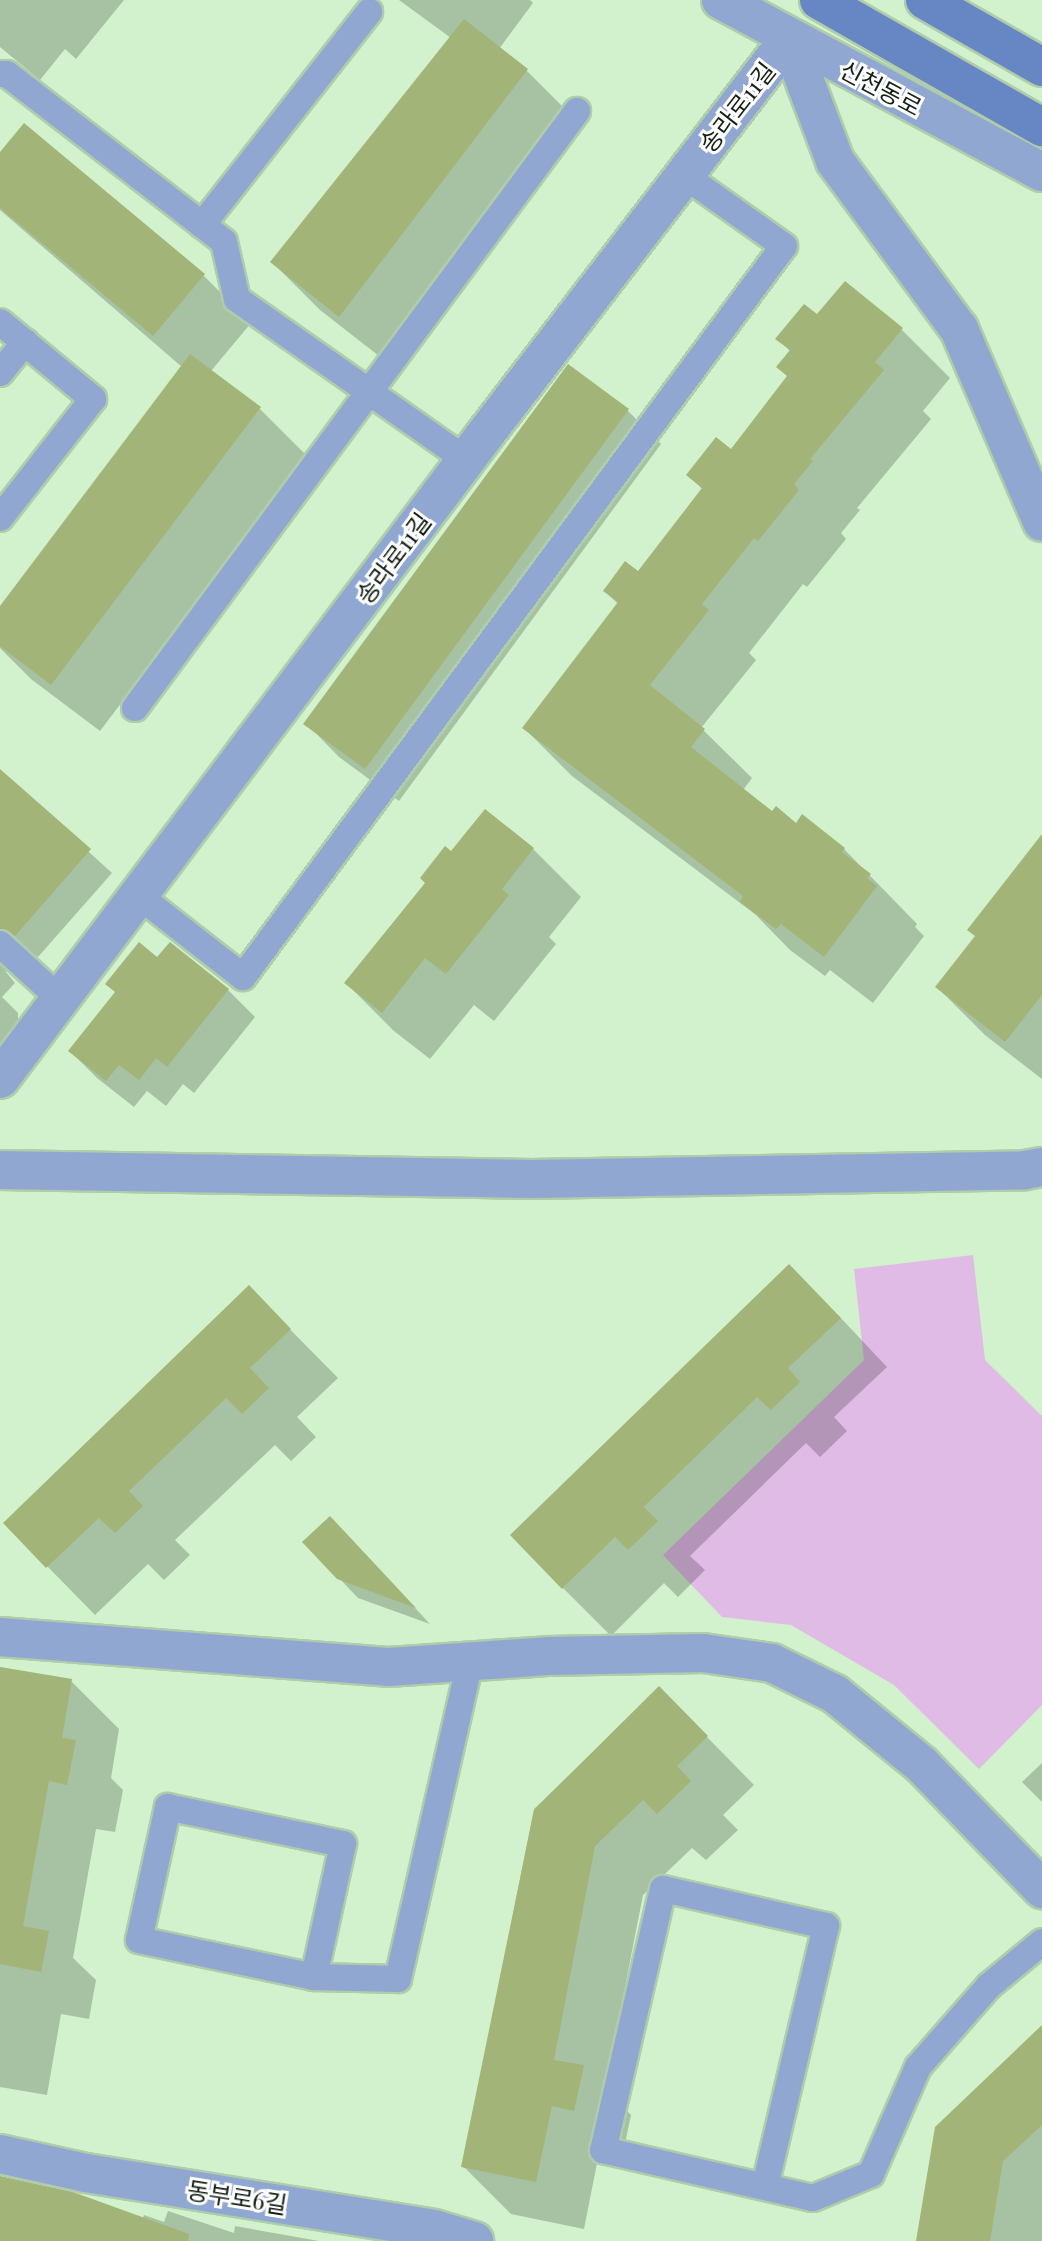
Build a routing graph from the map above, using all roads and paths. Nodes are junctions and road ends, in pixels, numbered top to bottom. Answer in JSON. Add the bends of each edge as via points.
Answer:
{"nodes":[{"id":1,"x":721,"y":0,"type":"edge"},
{"id":2,"x":820,"y":0,"type":"edge"},
{"id":3,"x":925,"y":0,"type":"edge"},
{"id":4,"x":369,"y":12,"type":"dead end"},
{"id":5,"x":789,"y":39,"type":"junction"},
{"id":6,"x":1042,"y":67,"type":"edge"},
{"id":7,"x":0,"y":74,"type":"edge"},
{"id":8,"x":577,"y":111,"type":"dead end"},
{"id":9,"x":1042,"y":127,"type":"edge"},
{"id":10,"x":1042,"y":172,"type":"edge"},
{"id":11,"x":685,"y":176,"type":"junction"},
{"id":12,"x":202,"y":225,"type":"junction"},
{"id":13,"x":0,"y":322,"type":"edge"},
{"id":14,"x":25,"y":342,"type":"junction"},
{"id":15,"x":0,"y":373,"type":"edge"},
{"id":16,"x":370,"y":392,"type":"junction"},
{"id":17,"x":466,"y":460,"type":"junction"},
{"id":18,"x":0,"y":518,"type":"edge"},
{"id":19,"x":1042,"y":522,"type":"edge"},
{"id":20,"x":135,"y":708,"type":"dead end"},
{"id":21,"x":138,"y":895,"type":"junction"},
{"id":22,"x":0,"y":944,"type":"edge"},
{"id":23,"x":60,"y":999,"type":"junction"},
{"id":24,"x":0,"y":1079,"type":"edge"},
{"id":25,"x":1042,"y":1167,"type":"edge"},
{"id":26,"x":0,"y":1170,"type":"edge"},
{"id":27,"x":0,"y":1637,"type":"edge"},
{"id":28,"x":470,"y":1661,"type":"junction"},
{"id":29,"x":1042,"y":1889,"type":"edge"},
{"id":30,"x":1042,"y":1941,"type":"edge"},
{"id":31,"x":314,"y":1977,"type":"junction"},
{"id":32,"x":0,"y":2154,"type":"edge"},
{"id":33,"x":765,"y":2186,"type":"junction"},
{"id":34,"x":474,"y":2241,"type":"edge"}],
"edges":[{"from":1,"to":5,"type":"street","name":"신천동로"},
{"from":2,"to":9,"type":"main road","name":"신천동로"},
{"from":3,"to":6,"type":"main road"},
{"from":4,"to":12,"type":"lane"},
{"from":5,"to":10,"type":"street","name":"신천동로"},
{"from":5,"to":11,"type":"street","name":"송라로11길"},
{"from":5,"to":19,"type":"street","via":[[835,161],[958,328]]},
{"from":7,"to":12,"type":"lane","via":[[7,74]]},
{"from":8,"to":16,"type":"lane"},
{"from":11,"to":17,"type":"street","name":"송라로11길"},
{"from":11,"to":21,"type":"lane","via":[[783,246],[252,966],[243,977]]},
{"from":12,"to":16,"type":"lane","via":[[224,242],[237,299]]},
{"from":13,"to":14,"type":"lane"},
{"from":14,"to":15,"type":"lane"},
{"from":14,"to":18,"type":"lane","via":[[93,399]]},
{"from":16,"to":17,"type":"lane"},
{"from":16,"to":20,"type":"lane"},
{"from":17,"to":21,"type":"street","name":"송라로11길"},
{"from":21,"to":23,"type":"street","name":"송라로11길"},
{"from":22,"to":23,"type":"lane"},
{"from":23,"to":24,"type":"street","name":"송라로11길"},
{"from":25,"to":26,"type":"street","via":[[532,1179]]},
{"from":27,"to":28,"type":"street","via":[[388,1667]]},
{"from":28,"to":29,"type":"street","via":[[703,1653],[772,1662],[835,1694],[922,1765]]},
{"from":28,"to":31,"type":"lane","via":[[398,1979]]},
{"from":30,"to":33,"type":"lane","via":[[989,1986],[918,2067],[871,2174],[813,2198]]},
{"from":31,"to":31,"type":"lane","via":[[139,1940],[168,1807],[343,1844]]},
{"from":32,"to":34,"type":"street","name":"동부로6길","via":[[86,2173],[434,2228]]},
{"from":33,"to":33,"type":"lane","via":[[603,2150],[663,1889],[826,1926]]}]}
